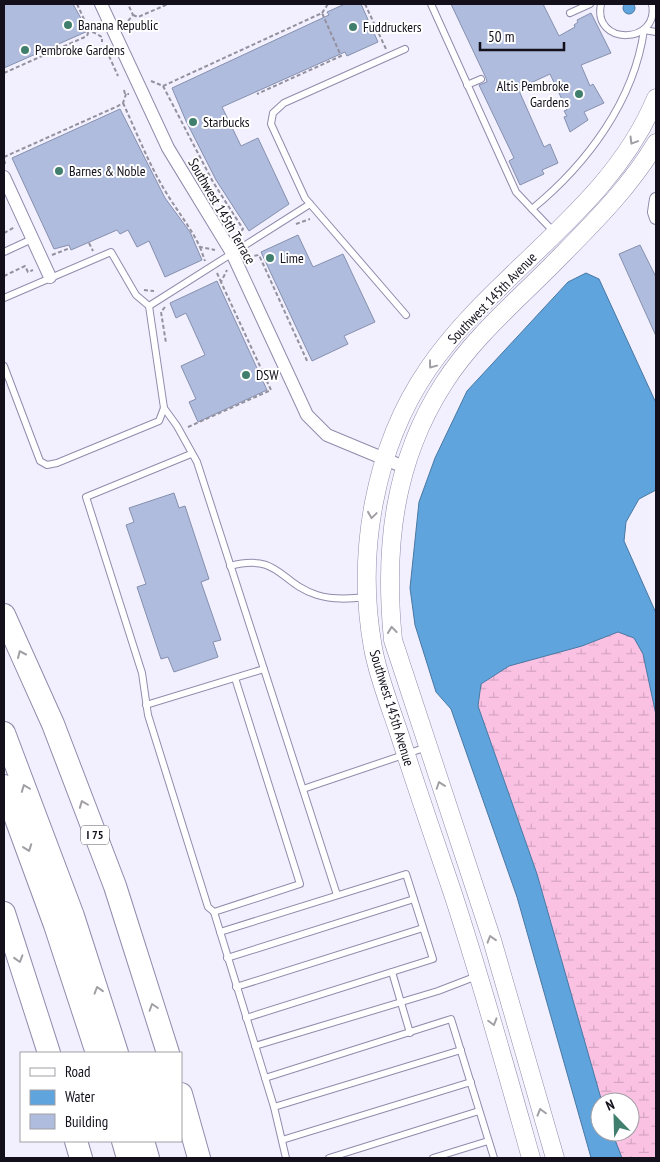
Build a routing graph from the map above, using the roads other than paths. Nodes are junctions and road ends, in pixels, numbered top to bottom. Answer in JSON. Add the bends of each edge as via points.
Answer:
{"nodes":[{"id":1,"x":101,"y":4,"type":"edge"},
{"id":2,"x":430,"y":4,"type":"edge"},
{"id":3,"x":590,"y":4,"type":"edge"},
{"id":4,"x":601,"y":4,"type":"edge"},
{"id":5,"x":652,"y":4,"type":"edge"},
{"id":6,"x":570,"y":13,"type":"dead end"},
{"id":7,"x":644,"y":30,"type":"junction"},
{"id":8,"x":656,"y":32,"type":"edge"},
{"id":9,"x":404,"y":49,"type":"dead end"},
{"id":10,"x":481,"y":79,"type":"dead end"},
{"id":11,"x":467,"y":85,"type":"junction"},
{"id":12,"x":656,"y":98,"type":"edge"},
{"id":13,"x":656,"y":143,"type":"edge"},
{"id":14,"x":4,"y":177,"type":"edge"},
{"id":15,"x":656,"y":199,"type":"edge"},
{"id":16,"x":310,"y":204,"type":"junction"},
{"id":17,"x":532,"y":209,"type":"junction"},
{"id":18,"x":656,"y":218,"type":"edge"},
{"id":19,"x":554,"y":233,"type":"junction"},
{"id":20,"x":32,"y":239,"type":"junction"},
{"id":21,"x":4,"y":252,"type":"edge"},
{"id":22,"x":232,"y":253,"type":"junction"},
{"id":23,"x":50,"y":277,"type":"junction"},
{"id":24,"x":4,"y":298,"type":"edge"},
{"id":25,"x":149,"y":306,"type":"junction"},
{"id":26,"x":406,"y":315,"type":"dead end"},
{"id":27,"x":4,"y":366,"type":"edge"},
{"id":28,"x":164,"y":408,"type":"junction"},
{"id":29,"x":191,"y":454,"type":"junction"},
{"id":30,"x":384,"y":460,"type":"junction"},
{"id":31,"x":404,"y":467,"type":"junction"},
{"id":32,"x":230,"y":566,"type":"junction"},
{"id":33,"x":368,"y":597,"type":"junction"},
{"id":34,"x":4,"y":615,"type":"edge"},
{"id":35,"x":264,"y":669,"type":"junction"},
{"id":36,"x":235,"y":678,"type":"junction"},
{"id":37,"x":146,"y":705,"type":"junction"},
{"id":38,"x":4,"y":733,"type":"edge"},
{"id":39,"x":427,"y":747,"type":"junction"},
{"id":40,"x":406,"y":754,"type":"junction"},
{"id":41,"x":4,"y":786,"type":"edge"},
{"id":42,"x":303,"y":789,"type":"junction"},
{"id":43,"x":337,"y":895,"type":"junction"},
{"id":44,"x":414,"y":899,"type":"junction"},
{"id":45,"x":214,"y":912,"type":"junction"},
{"id":46,"x":4,"y":913,"type":"edge"},
{"id":47,"x":423,"y":928,"type":"junction"},
{"id":48,"x":220,"y":932,"type":"junction"},
{"id":49,"x":227,"y":958,"type":"junction"},
{"id":50,"x":500,"y":969,"type":"junction"},
{"id":51,"x":392,"y":972,"type":"junction"},
{"id":52,"x":479,"y":975,"type":"junction"},
{"id":53,"x":236,"y":987,"type":"junction"},
{"id":54,"x":401,"y":1002,"type":"junction"},
{"id":55,"x":246,"y":1018,"type":"junction"},
{"id":56,"x":410,"y":1033,"type":"junction"},
{"id":57,"x":255,"y":1046,"type":"junction"},
{"id":58,"x":461,"y":1050,"type":"junction"},
{"id":59,"x":49,"y":1052,"type":"edge"},
{"id":60,"x":97,"y":1052,"type":"edge"},
{"id":61,"x":117,"y":1052,"type":"edge"},
{"id":62,"x":168,"y":1052,"type":"edge"},
{"id":63,"x":265,"y":1078,"type":"junction"},
{"id":64,"x":470,"y":1082,"type":"junction"},
{"id":65,"x":182,"y":1098,"type":"edge"},
{"id":66,"x":274,"y":1107,"type":"junction"},
{"id":67,"x":479,"y":1111,"type":"junction"},
{"id":68,"x":282,"y":1140,"type":"junction"},
{"id":69,"x":488,"y":1141,"type":"junction"},
{"id":70,"x":76,"y":1142,"type":"edge"},
{"id":71,"x":123,"y":1142,"type":"edge"},
{"id":72,"x":144,"y":1142,"type":"edge"},
{"id":73,"x":81,"y":1158,"type":"edge"},
{"id":74,"x":128,"y":1158,"type":"edge"},
{"id":75,"x":148,"y":1158,"type":"edge"},
{"id":76,"x":198,"y":1158,"type":"edge"},
{"id":77,"x":286,"y":1158,"type":"edge"},
{"id":78,"x":329,"y":1158,"type":"edge"},
{"id":79,"x":433,"y":1158,"type":"edge"},
{"id":80,"x":494,"y":1158,"type":"edge"},
{"id":81,"x":531,"y":1158,"type":"edge"},
{"id":82,"x":555,"y":1158,"type":"edge"}],
"edges":[{"from":1,"to":22,"type":"street","name":"Southwest 145th Terrace","via":[[168,148]]},
{"from":2,"to":11,"type":"lane"},
{"from":3,"to":6,"type":"lane"},
{"from":4,"to":7,"type":"lane","via":[[601,17],[611,31],[628,36]]},
{"from":5,"to":7,"type":"lane","via":[[652,15]]},
{"from":7,"to":8,"type":"lane"},
{"from":7,"to":17,"type":"lane","via":[[640,54],[627,88],[606,128],[582,161]]},
{"from":9,"to":16,"type":"lane","via":[[284,102],[273,113],[271,124]]},
{"from":10,"to":11,"type":"lane"},
{"from":11,"to":17,"type":"lane","via":[[516,192]]},
{"from":12,"to":19,"type":"street","name":"Southwest 145th Avenue","one_way":true,"via":[[627,152],[595,193]]},
{"from":13,"to":31,"type":"street","name":"Southwest 145th Avenue","via":[[644,164],[609,207],[483,334],[444,382],[420,426]]},
{"from":14,"to":20,"type":"street"},
{"from":15,"to":18,"type":"street"},
{"from":16,"to":22,"type":"lane"},
{"from":16,"to":26,"type":"lane"},
{"from":17,"to":19,"type":"lane"},
{"from":19,"to":30,"type":"street","name":"Southwest 145th Avenue","one_way":true,"via":[[466,322],[428,369],[402,416]]},
{"from":20,"to":21,"type":"lane"},
{"from":20,"to":23,"type":"street"},
{"from":22,"to":25,"type":"lane"},
{"from":22,"to":30,"type":"street","name":"Southwest 145th Terrace","via":[[307,415],[327,435]]},
{"from":23,"to":24,"type":"lane"},
{"from":23,"to":25,"type":"lane","via":[[111,252],[136,295]]},
{"from":25,"to":28,"type":"lane"},
{"from":27,"to":28,"type":"lane","via":[[40,461],[47,465],[159,421]]},
{"from":28,"to":29,"type":"lane","via":[[178,426]]},
{"from":29,"to":32,"type":"lane","via":[[197,462]]},
{"from":29,"to":37,"type":"lane","via":[[86,497],[142,673]]},
{"from":30,"to":31,"type":"street","name":"Southwest 145th Terrace"},
{"from":30,"to":33,"type":"street","name":"Southwest 145th Avenue","one_way":true,"via":[[372,511]]},
{"from":39,"to":31,"type":"street","name":"Southwest 145th Avenue","one_way":true,"via":[[393,640],[389,600],[393,518]]},
{"from":32,"to":33,"type":"lane","via":[[263,563],[315,595],[340,599]]},
{"from":32,"to":35,"type":"lane"},
{"from":33,"to":40,"type":"street","name":"Southwest 145th Avenue","via":[[373,649]]},
{"from":62,"to":34,"type":"highway","number":"I 75","one_way":true,"via":[[115,886],[53,724]]},
{"from":35,"to":36,"type":"lane"},
{"from":35,"to":42,"type":"lane"},
{"from":36,"to":37,"type":"lane"},
{"from":36,"to":45,"type":"lane","via":[[300,884]]},
{"from":37,"to":45,"type":"lane","via":[[208,908]]},
{"from":61,"to":38,"type":"highway","one_way":true,"via":[[73,916]]},
{"from":39,"to":40,"type":"lane"},
{"from":50,"to":39,"type":"street","name":"Southwest 145th Avenue","one_way":true},
{"from":40,"to":42,"type":"lane"},
{"from":40,"to":52,"type":"street","name":"Southwest 145th Avenue"},
{"from":41,"to":60,"type":"highway","one_way":true},
{"from":42,"to":43,"type":"lane"},
{"from":43,"to":44,"type":"lane","via":[[406,874]]},
{"from":43,"to":48,"type":"lane"},
{"from":44,"to":47,"type":"lane"},
{"from":44,"to":49,"type":"lane"},
{"from":45,"to":48,"type":"lane"},
{"from":46,"to":59,"type":"highway","one_way":true},
{"from":47,"to":51,"type":"lane","via":[[433,959]]},
{"from":47,"to":53,"type":"lane"},
{"from":48,"to":49,"type":"lane"},
{"from":49,"to":53,"type":"lane"},
{"from":50,"to":52,"type":"street"},
{"from":82,"to":50,"type":"street","name":"Southwest 145th Avenue","one_way":true},
{"from":51,"to":54,"type":"lane"},
{"from":51,"to":55,"type":"lane"},
{"from":52,"to":54,"type":"lane"},
{"from":52,"to":81,"type":"street","name":"Southwest 145th Avenue","one_way":true},
{"from":53,"to":55,"type":"lane"},
{"from":54,"to":56,"type":"lane"},
{"from":54,"to":57,"type":"lane"},
{"from":55,"to":57,"type":"lane"},
{"from":56,"to":58,"type":"lane","via":[[451,1019]]},
{"from":56,"to":63,"type":"lane"},
{"from":57,"to":63,"type":"lane"},
{"from":58,"to":64,"type":"lane"},
{"from":58,"to":66,"type":"lane"},
{"from":63,"to":66,"type":"lane"},
{"from":64,"to":67,"type":"lane"},
{"from":64,"to":68,"type":"lane"},
{"from":65,"to":76,"type":"highway"},
{"from":66,"to":68,"type":"lane"},
{"from":67,"to":69,"type":"lane"},
{"from":67,"to":78,"type":"lane"},
{"from":68,"to":77,"type":"lane"},
{"from":69,"to":79,"type":"lane"},
{"from":69,"to":80,"type":"lane"},
{"from":70,"to":73,"type":"highway"},
{"from":71,"to":74,"type":"highway"},
{"from":72,"to":75,"type":"highway"}]}
